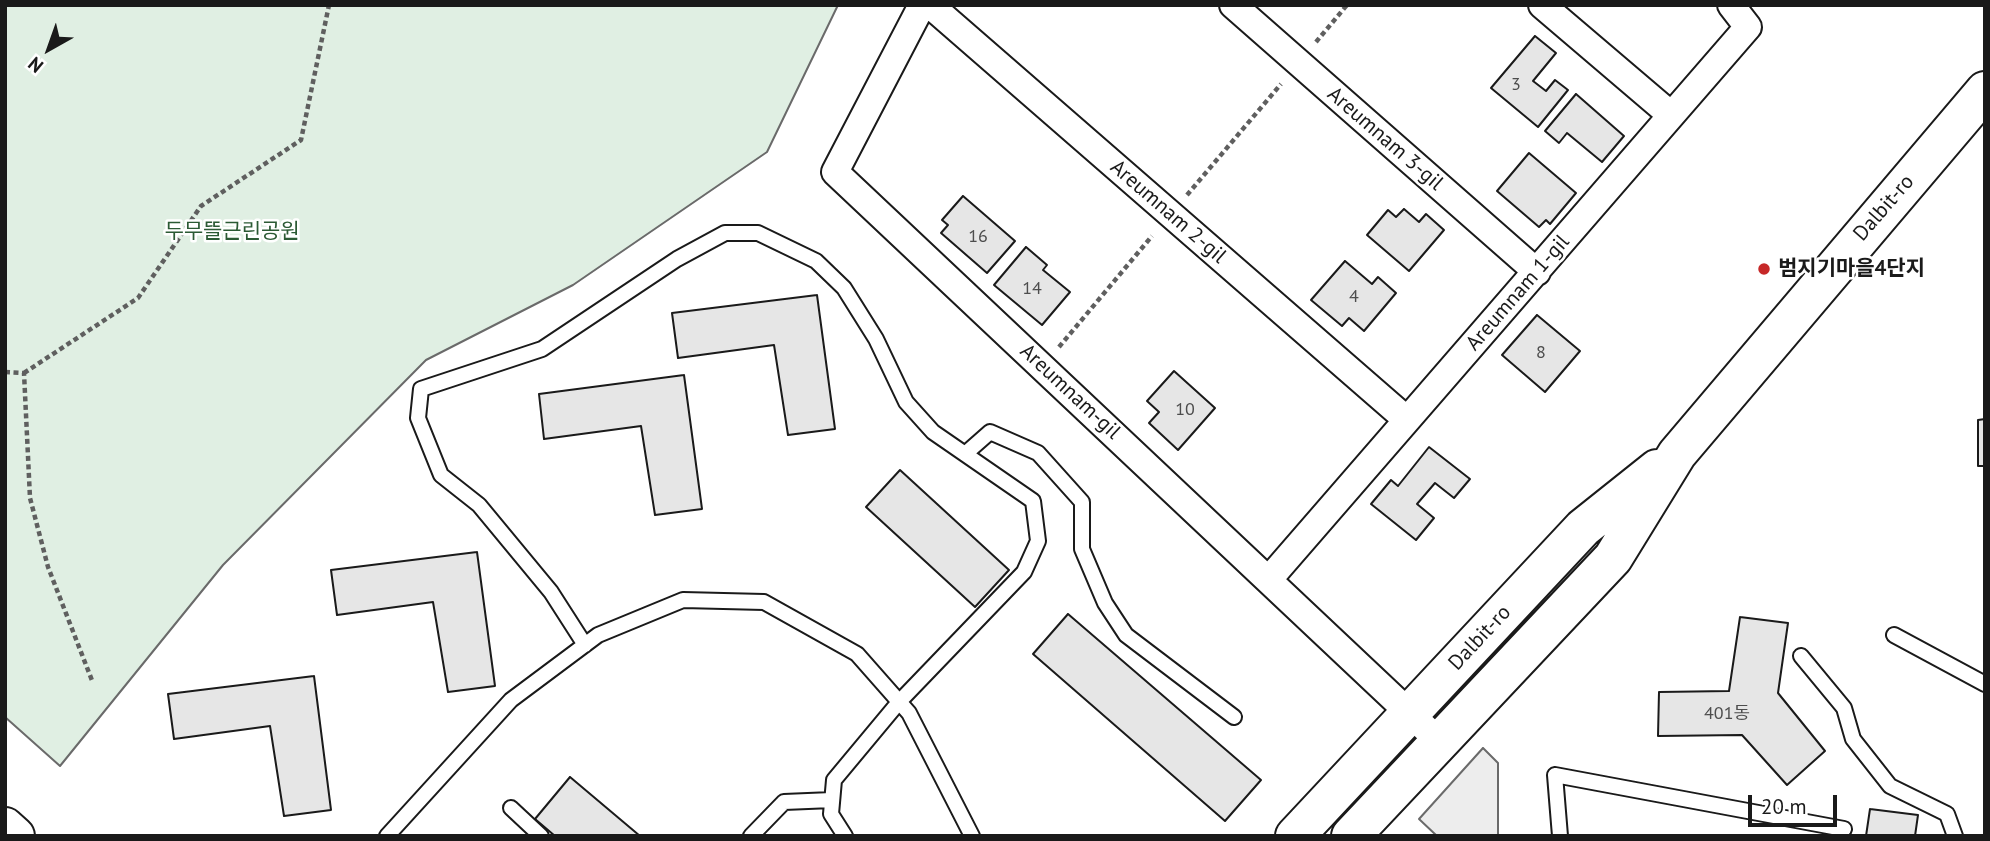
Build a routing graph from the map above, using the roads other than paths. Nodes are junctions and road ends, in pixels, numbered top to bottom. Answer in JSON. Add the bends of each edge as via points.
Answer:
{"nodes":[{"id":1,"x":922,"y":5,"type":"edge"},
{"id":2,"x":930,"y":5,"type":"edge"},
{"id":3,"x":1233,"y":5,"type":"edge"},
{"id":4,"x":1542,"y":5,"type":"edge"},
{"id":5,"x":1731,"y":5,"type":"edge"},
{"id":6,"x":1985,"y":91,"type":"edge"},
{"id":7,"x":1671,"y":115,"type":"junction"},
{"id":8,"x":1537,"y":272,"type":"junction"},
{"id":9,"x":1406,"y":420,"type":"junction"},
{"id":10,"x":965,"y":454,"type":"junction"},
{"id":11,"x":1677,"y":454,"type":"junction"},
{"id":12,"x":1270,"y":578,"type":"junction"},
{"id":13,"x":1894,"y":635,"type":"dead end"},
{"id":14,"x":585,"y":645,"type":"junction"},
{"id":15,"x":1801,"y":656,"type":"dead end"},
{"id":16,"x":1985,"y":684,"type":"edge"},
{"id":17,"x":899,"y":702,"type":"junction"},
{"id":18,"x":1409,"y":715,"type":"junction"},
{"id":19,"x":1234,"y":717,"type":"dead end"},
{"id":20,"x":1440,"y":741,"type":"junction"},
{"id":21,"x":832,"y":800,"type":"junction"},
{"id":22,"x":511,"y":808,"type":"dead end"},
{"id":23,"x":5,"y":827,"type":"edge"},
{"id":24,"x":1844,"y":829,"type":"dead end"},
{"id":25,"x":15,"y":836,"type":"edge"},
{"id":26,"x":387,"y":836,"type":"edge"},
{"id":27,"x":541,"y":836,"type":"edge"},
{"id":28,"x":751,"y":836,"type":"edge"},
{"id":29,"x":845,"y":836,"type":"edge"},
{"id":30,"x":972,"y":836,"type":"edge"},
{"id":31,"x":1295,"y":836,"type":"edge"},
{"id":32,"x":1351,"y":836,"type":"edge"},
{"id":33,"x":1560,"y":836,"type":"edge"},
{"id":34,"x":1955,"y":836,"type":"edge"}],
"edges":[{"from":1,"to":12,"type":"street","name":"Areumnam-gil","via":[[835,172]]},
{"from":2,"to":9,"type":"street","name":"Areumnam 2-gil"},
{"from":3,"to":8,"type":"street","name":"Areumnam 3-gil"},
{"from":4,"to":7,"type":"street"},
{"from":5,"to":7,"type":"street","name":"Areumnam 1-gil","via":[[1748,27]]},
{"from":6,"to":11,"type":"street","name":"Dalbit-ro"},
{"from":7,"to":8,"type":"street","name":"Areumnam 1-gil"},
{"from":8,"to":9,"type":"street","name":"Areumnam 1-gil"},
{"from":9,"to":12,"type":"street","name":"Areumnam 1-gil"},
{"from":10,"to":14,"type":"lane","via":[[933,432],[906,402],[876,339],[844,288],[816,261],[758,233],[725,233],[677,259],[542,349],[421,389],[418,418],[441,475],[479,505],[551,592]]},
{"from":10,"to":17,"type":"lane","via":[[1033,501],[1038,541],[1024,572]]},
{"from":10,"to":19,"type":"lane","via":[[990,432],[1038,453],[1082,502],[1082,549],[1105,603],[1126,635]]},
{"from":11,"to":18,"type":"street","name":"Dalbit-ro","via":[[1583,528]]},
{"from":11,"to":20,"type":"street","name":"Dalbit-ro","via":[[1613,558]]},
{"from":12,"to":18,"type":"street","name":"Areumnam-gil"},
{"from":13,"to":16,"type":"lane"},
{"from":14,"to":17,"type":"lane","via":[[598,635],[683,600],[764,602],[858,654]]},
{"from":14,"to":26,"type":"lane","via":[[511,700]]},
{"from":15,"to":34,"type":"lane","via":[[1844,708],[1853,738],[1890,786],[1947,814]]},
{"from":17,"to":21,"type":"lane","via":[[834,780]]},
{"from":17,"to":30,"type":"lane","via":[[909,713]]},
{"from":18,"to":20,"type":"street","name":"Areumnam-gil"},
{"from":18,"to":31,"type":"street","name":"Dalbit-ro"},
{"from":20,"to":32,"type":"street","name":"Dalbit-ro"},
{"from":21,"to":28,"type":"lane","via":[[784,802]]},
{"from":21,"to":29,"type":"lane","via":[[831,814]]},
{"from":22,"to":27,"type":"lane"},
{"from":23,"to":25,"type":"street"},
{"from":24,"to":33,"type":"lane","via":[[1555,775]]}]}
